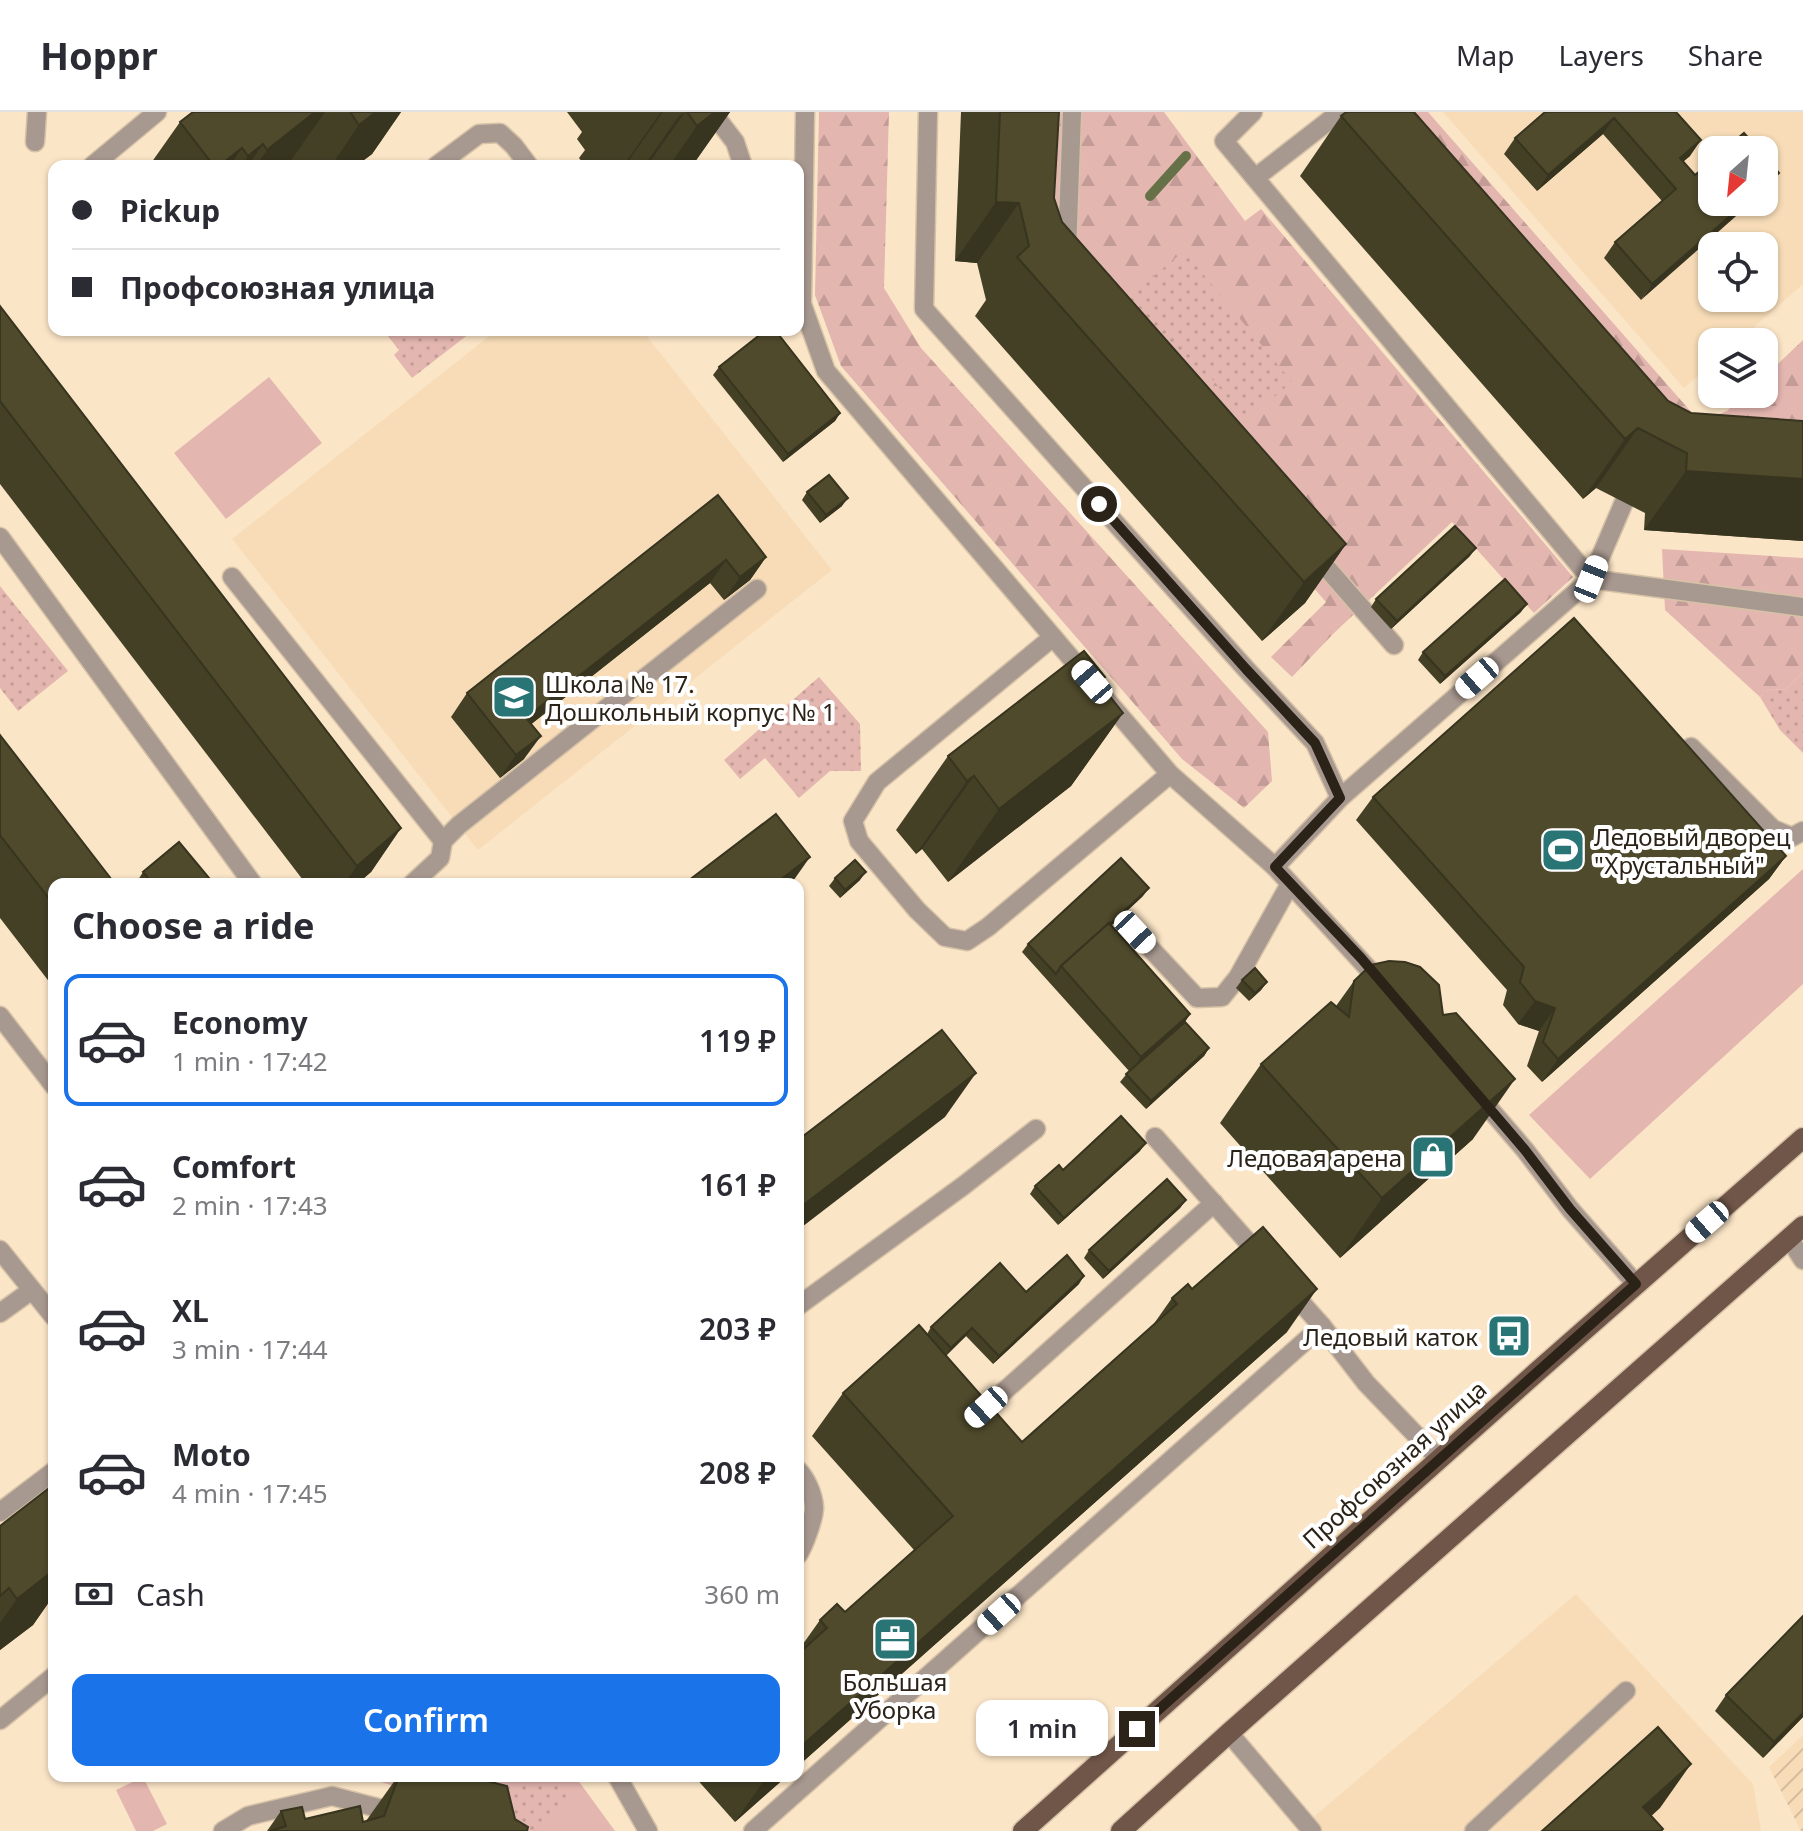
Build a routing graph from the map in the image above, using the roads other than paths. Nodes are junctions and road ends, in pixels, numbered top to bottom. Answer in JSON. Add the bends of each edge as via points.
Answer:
{"nodes":[{"id":1,"x":37,"y":112,"type":"edge"},
{"id":2,"x":157,"y":112,"type":"edge"},
{"id":3,"x":712,"y":112,"type":"edge"},
{"id":4,"x":805,"y":112,"type":"edge"},
{"id":5,"x":928,"y":112,"type":"edge"},
{"id":6,"x":1072,"y":112,"type":"edge"},
{"id":7,"x":1253,"y":112,"type":"edge"},
{"id":8,"x":1340,"y":112,"type":"edge"},
{"id":9,"x":35,"y":142,"type":"dead end"},
{"id":10,"x":99,"y":160,"type":"edge"},
{"id":11,"x":444,"y":160,"type":"edge"},
{"id":12,"x":524,"y":160,"type":"edge"},
{"id":13,"x":741,"y":160,"type":"edge"},
{"id":14,"x":803,"y":160,"type":"edge"},
{"id":15,"x":1255,"y":178,"type":"junction"},
{"id":16,"x":1067,"y":267,"type":"edge"},
{"id":17,"x":804,"y":310,"type":"edge"},
{"id":18,"x":1624,"y":502,"type":"dead end"},
{"id":19,"x":1300,"y":536,"type":"edge"},
{"id":20,"x":0,"y":537,"type":"edge"},
{"id":21,"x":232,"y":577,"type":"dead end"},
{"id":22,"x":1591,"y":579,"type":"junction"},
{"id":23,"x":757,"y":589,"type":"edge"},
{"id":24,"x":1803,"y":607,"type":"edge"},
{"id":25,"x":1053,"y":637,"type":"junction"},
{"id":26,"x":1394,"y":645,"type":"dead end"},
{"id":27,"x":1691,"y":747,"type":"edge"},
{"id":28,"x":1170,"y":774,"type":"junction"},
{"id":29,"x":1340,"y":798,"type":"junction"},
{"id":30,"x":1803,"y":831,"type":"edge"},
{"id":31,"x":443,"y":841,"type":"junction"},
{"id":32,"x":1275,"y":867,"type":"junction"},
{"id":33,"x":249,"y":878,"type":"edge"},
{"id":34,"x":418,"y":878,"type":"edge"},
{"id":35,"x":1290,"y":884,"type":"junction"},
{"id":36,"x":1135,"y":932,"type":"dead end"},
{"id":37,"x":1401,"y":1005,"type":"edge"},
{"id":38,"x":0,"y":1016,"type":"edge"},
{"id":39,"x":1462,"y":1076,"type":"edge"},
{"id":40,"x":48,"y":1078,"type":"edge"},
{"id":41,"x":1036,"y":1129,"type":"dead end"},
{"id":42,"x":1155,"y":1137,"type":"dead end"},
{"id":43,"x":1803,"y":1138,"type":"edge"},
{"id":44,"x":1214,"y":1203,"type":"junction"},
{"id":45,"x":1796,"y":1232,"type":"edge"},
{"id":46,"x":0,"y":1250,"type":"edge"},
{"id":47,"x":1803,"y":1260,"type":"edge"},
{"id":48,"x":1636,"y":1284,"type":"junction"},
{"id":49,"x":32,"y":1290,"type":"junction"},
{"id":50,"x":804,"y":1302,"type":"edge"},
{"id":51,"x":48,"y":1310,"type":"edge"},
{"id":52,"x":0,"y":1313,"type":"edge"},
{"id":53,"x":1322,"y":1326,"type":"junction"},
{"id":54,"x":954,"y":1417,"type":"edge"},
{"id":55,"x":1439,"y":1459,"type":"junction"},
{"id":56,"x":48,"y":1476,"type":"edge"},
{"id":57,"x":804,"y":1477,"type":"edge"},
{"id":58,"x":0,"y":1512,"type":"edge"},
{"id":59,"x":804,"y":1544,"type":"edge"},
{"id":60,"x":48,"y":1681,"type":"edge"},
{"id":61,"x":1626,"y":1691,"type":"dead end"},
{"id":62,"x":0,"y":1720,"type":"edge"},
{"id":63,"x":1229,"y":1733,"type":"junction"},
{"id":64,"x":620,"y":1782,"type":"edge"},
{"id":65,"x":249,"y":1824,"type":"edge"},
{"id":66,"x":223,"y":1831,"type":"edge"},
{"id":67,"x":425,"y":1831,"type":"edge"},
{"id":68,"x":648,"y":1831,"type":"edge"},
{"id":69,"x":753,"y":1831,"type":"edge"},
{"id":70,"x":1023,"y":1831,"type":"edge"},
{"id":71,"x":1121,"y":1831,"type":"edge"},
{"id":72,"x":1312,"y":1831,"type":"edge"},
{"id":73,"x":1474,"y":1831,"type":"edge"}],
"edges":[{"from":1,"to":9,"type":"lane"},
{"from":2,"to":10,"type":"lane"},
{"from":3,"to":13,"type":"lane","via":[[735,142]]},
{"from":4,"to":14,"type":"lane"},
{"from":5,"to":29,"type":"lane","via":[[924,309],[1315,743]]},
{"from":6,"to":16,"type":"lane"},
{"from":7,"to":15,"type":"lane","via":[[1224,141]]},
{"from":8,"to":15,"type":"lane"},
{"from":11,"to":12,"type":"lane","via":[[479,134],[500,133]]},
{"from":15,"to":22,"type":"lane"},
{"from":17,"to":25,"type":"lane","via":[[826,371]]},
{"from":18,"to":22,"type":"lane"},
{"from":19,"to":26,"type":"lane"},
{"from":20,"to":33,"type":"lane"},
{"from":21,"to":31,"type":"lane"},
{"from":22,"to":24,"type":"lane"},
{"from":22,"to":29,"type":"lane"},
{"from":23,"to":31,"type":"lane"},
{"from":25,"to":28,"type":"lane"},
{"from":25,"to":28,"type":"lane","via":[[877,782],[853,821],[859,841],[917,910],[945,937],[967,941]]},
{"from":27,"to":30,"type":"lane","via":[[1773,829],[1792,837]]},
{"from":28,"to":32,"type":"lane"},
{"from":29,"to":32,"type":"lane"},
{"from":31,"to":34,"type":"lane","via":[[440,858]]},
{"from":32,"to":35,"type":"lane"},
{"from":35,"to":36,"type":"lane","via":[[1222,997],[1197,998]]},
{"from":35,"to":37,"type":"lane"},
{"from":38,"to":40,"type":"lane"},
{"from":39,"to":48,"type":"lane"},
{"from":41,"to":50,"type":"lane"},
{"from":42,"to":44,"type":"lane"},
{"from":43,"to":48,"type":"main road","name":"Профсоюзная улица"},
{"from":44,"to":53,"type":"lane"},
{"from":44,"to":54,"type":"lane","via":[[963,1428]]},
{"from":45,"to":47,"type":"lane"},
{"from":45,"to":63,"type":"main road"},
{"from":46,"to":49,"type":"lane"},
{"from":48,"to":55,"type":"main road","name":"Профсоюзная улица"},
{"from":49,"to":51,"type":"lane"},
{"from":49,"to":52,"type":"lane"},
{"from":53,"to":55,"type":"lane","via":[[1366,1383]]},
{"from":53,"to":69,"type":"lane"},
{"from":55,"to":70,"type":"main road","name":"Профсоюзная улица"},
{"from":56,"to":58,"type":"lane"},
{"from":57,"to":59,"type":"lane","via":[[814,1507]]},
{"from":60,"to":62,"type":"lane"},
{"from":61,"to":73,"type":"lane"},
{"from":63,"to":71,"type":"main road"},
{"from":63,"to":72,"type":"lane"},
{"from":64,"to":68,"type":"lane"},
{"from":65,"to":66,"type":"lane"},
{"from":65,"to":67,"type":"lane","via":[[332,1796],[413,1817]]}]}
